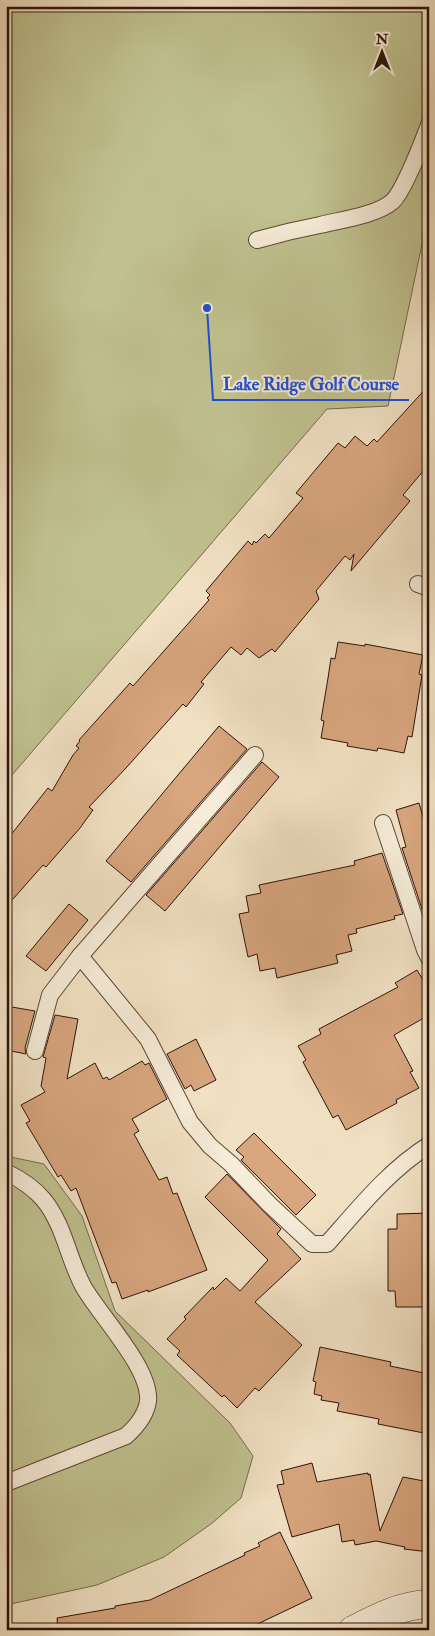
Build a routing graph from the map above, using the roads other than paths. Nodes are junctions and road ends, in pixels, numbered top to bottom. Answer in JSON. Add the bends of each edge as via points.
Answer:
{"nodes":[{"id":1,"x":429,"y":125,"type":"edge"},
{"id":2,"x":256,"y":240,"type":"dead end"},
{"id":3,"x":255,"y":755,"type":"dead end"},
{"id":4,"x":383,"y":823,"type":"dead end"},
{"id":5,"x":80,"y":956,"type":"junction"},
{"id":6,"x":429,"y":958,"type":"edge"},
{"id":7,"x":35,"y":1051,"type":"dead end"},
{"id":8,"x":429,"y":1145,"type":"edge"},
{"id":9,"x":6,"y":1172,"type":"edge"},
{"id":10,"x":6,"y":1483,"type":"edge"},
{"id":11,"x":429,"y":1604,"type":"edge"},
{"id":12,"x":353,"y":1630,"type":"edge"}],
"edges":[{"from":1,"to":2,"type":"lane","via":[[398,194],[382,208]]},
{"from":3,"to":5,"type":"lane"},
{"from":4,"to":6,"type":"lane"},
{"from":5,"to":7,"type":"lane","via":[[50,995]]},
{"from":5,"to":8,"type":"lane","via":[[148,1039],[190,1122],[210,1146],[312,1244],[326,1244],[382,1184],[414,1154]]},
{"from":9,"to":10,"type":"lane","via":[[33,1188],[44,1200],[64,1236],[83,1285],[145,1381],[148,1401],[144,1415],[126,1436]]},
{"from":11,"to":12,"type":"street","via":[[384,1614]]}]}
